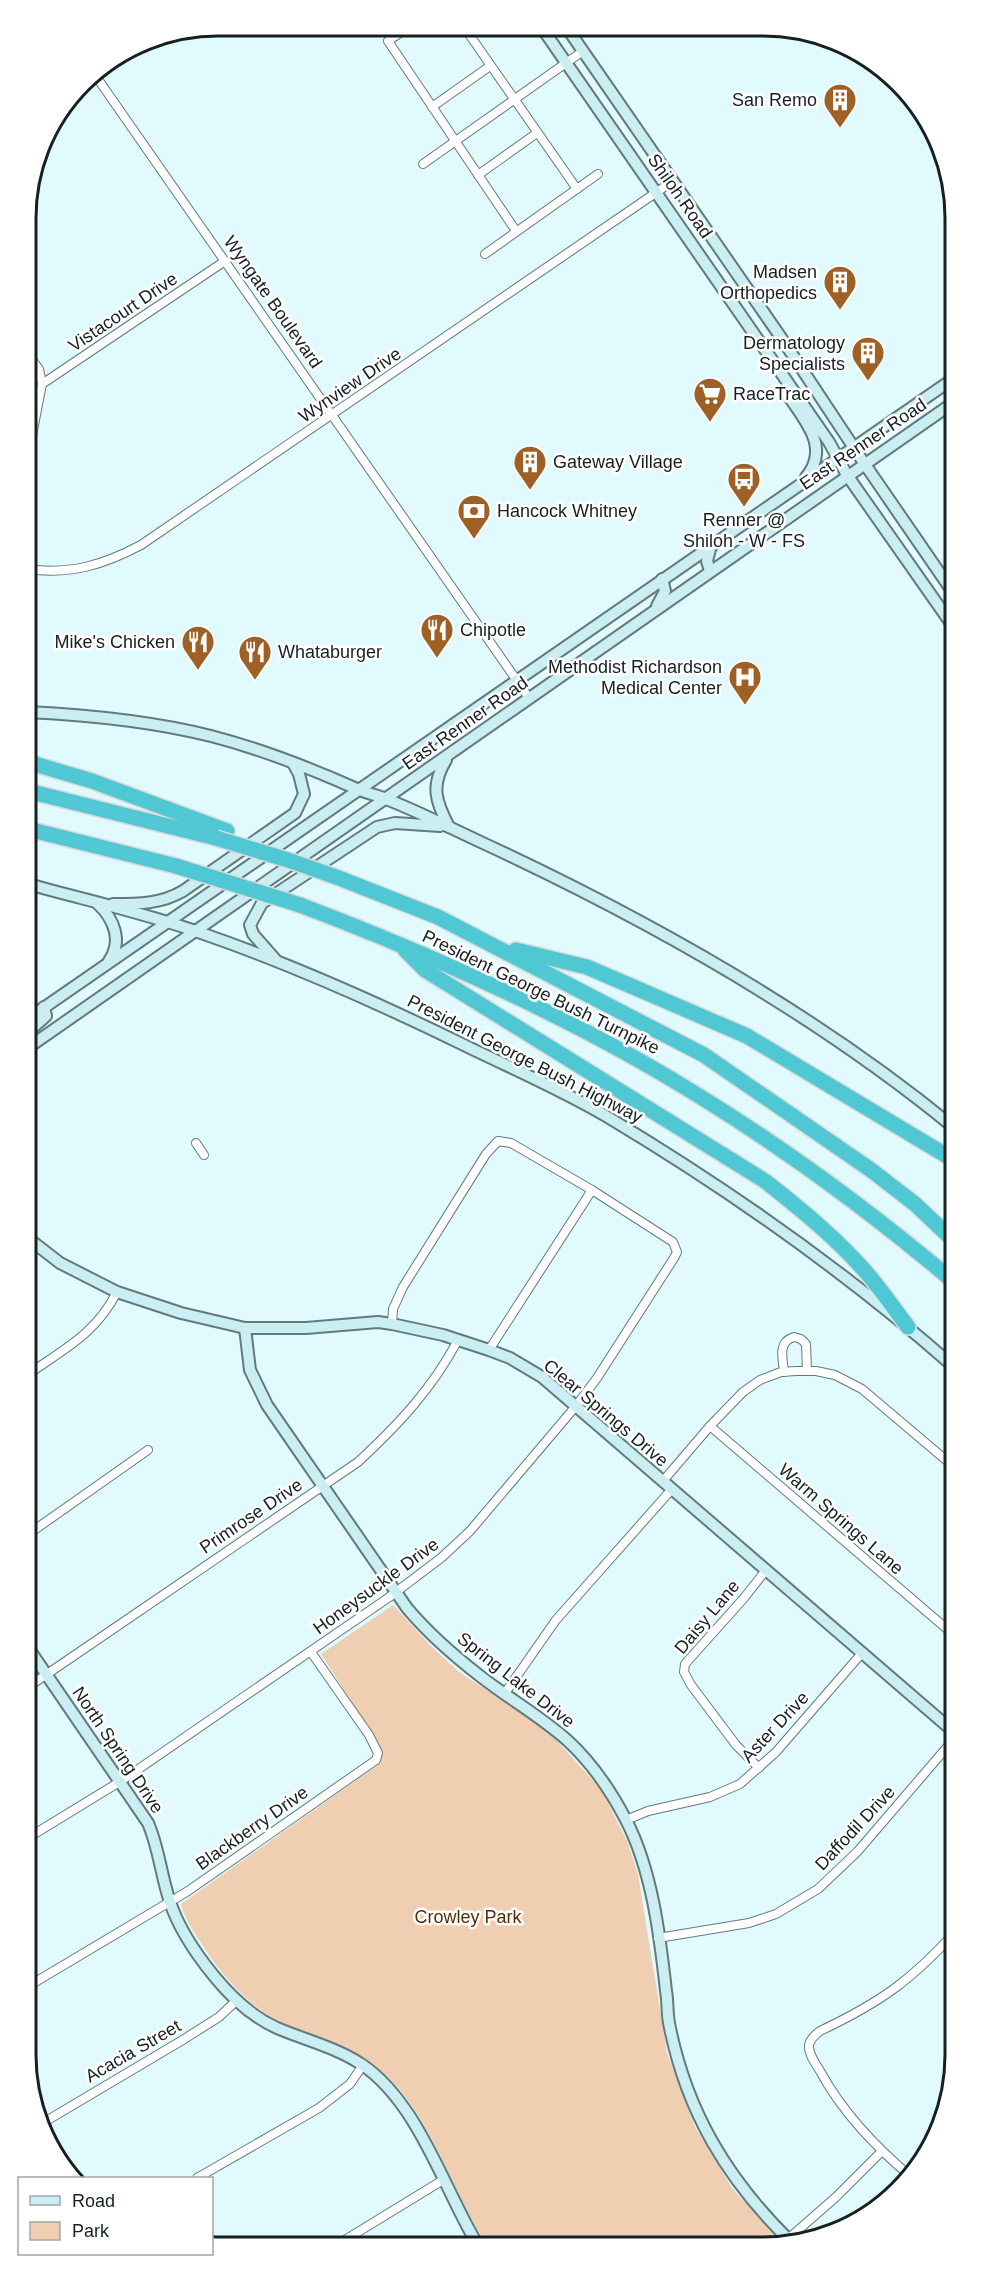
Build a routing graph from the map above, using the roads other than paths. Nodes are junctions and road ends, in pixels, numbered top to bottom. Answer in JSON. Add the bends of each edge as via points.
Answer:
{"nodes":[{"id":1,"x":396,"y":36,"type":"edge"},
{"id":2,"x":470,"y":36,"type":"edge"},
{"id":3,"x":548,"y":36,"type":"edge"},
{"id":4,"x":573,"y":36,"type":"edge"},
{"id":5,"x":583,"y":51,"type":"junction"},
{"id":6,"x":566,"y":62,"type":"junction"},
{"id":7,"x":490,"y":66,"type":"junction"},
{"id":8,"x":99,"y":80,"type":"edge"},
{"id":9,"x":514,"y":100,"type":"junction"},
{"id":10,"x":432,"y":108,"type":"junction"},
{"id":11,"x":537,"y":133,"type":"junction"},
{"id":12,"x":455,"y":141,"type":"junction"},
{"id":13,"x":423,"y":164,"type":"dead end"},
{"id":14,"x":598,"y":174,"type":"dead end"},
{"id":15,"x":478,"y":176,"type":"junction"},
{"id":16,"x":673,"y":181,"type":"junction"},
{"id":17,"x":577,"y":189,"type":"junction"},
{"id":18,"x":657,"y":192,"type":"junction"},
{"id":19,"x":516,"y":231,"type":"junction"},
{"id":20,"x":485,"y":254,"type":"dead end"},
{"id":21,"x":225,"y":261,"type":"junction"},
{"id":22,"x":763,"y":310,"type":"junction"},
{"id":23,"x":746,"y":322,"type":"junction"},
{"id":24,"x":773,"y":360,"type":"junction"},
{"id":25,"x":36,"y":365,"type":"edge"},
{"id":26,"x":42,"y":384,"type":"junction"},
{"id":27,"x":945,"y":384,"type":"edge"},
{"id":28,"x":945,"y":408,"type":"edge"},
{"id":29,"x":36,"y":415,"type":"edge"},
{"id":30,"x":334,"y":415,"type":"junction"},
{"id":31,"x":854,"y":445,"type":"junction"},
{"id":32,"x":837,"y":457,"type":"junction"},
{"id":33,"x":864,"y":463,"type":"junction"},
{"id":34,"x":847,"y":475,"type":"junction"},
{"id":35,"x":802,"y":482,"type":"junction"},
{"id":36,"x":711,"y":545,"type":"junction"},
{"id":37,"x":36,"y":570,"type":"edge"},
{"id":38,"x":710,"y":571,"type":"junction"},
{"id":39,"x":662,"y":579,"type":"junction"},
{"id":40,"x":945,"y":580,"type":"edge"},
{"id":41,"x":945,"y":585,"type":"edge"},
{"id":42,"x":929,"y":591,"type":"junction"},
{"id":43,"x":655,"y":609,"type":"junction"},
{"id":44,"x":945,"y":615,"type":"edge"},
{"id":45,"x":517,"y":680,"type":"junction"},
{"id":46,"x":529,"y":698,"type":"junction"},
{"id":47,"x":36,"y":712,"type":"edge"},
{"id":48,"x":448,"y":757,"type":"junction"},
{"id":49,"x":293,"y":763,"type":"junction"},
{"id":50,"x":36,"y":764,"type":"edge"},
{"id":51,"x":359,"y":790,"type":"junction"},
{"id":52,"x":36,"y":793,"type":"edge"},
{"id":53,"x":386,"y":799,"type":"junction"},
{"id":54,"x":449,"y":826,"type":"junction"},
{"id":55,"x":36,"y":831,"type":"edge"},
{"id":56,"x":221,"y":835,"type":"junction"},
{"id":57,"x":36,"y":886,"type":"edge"},
{"id":58,"x":97,"y":903,"type":"junction"},
{"id":59,"x":166,"y":923,"type":"junction"},
{"id":60,"x":198,"y":932,"type":"junction"},
{"id":61,"x":398,"y":943,"type":"junction"},
{"id":62,"x":494,"y":944,"type":"junction"},
{"id":63,"x":275,"y":960,"type":"junction"},
{"id":64,"x":107,"y":964,"type":"junction"},
{"id":65,"x":44,"y":1007,"type":"junction"},
{"id":66,"x":36,"y":1013,"type":"edge"},
{"id":67,"x":36,"y":1025,"type":"edge"},
{"id":68,"x":36,"y":1042,"type":"edge"},
{"id":69,"x":945,"y":1121,"type":"edge"},
{"id":70,"x":196,"y":1143,"type":"dead end"},
{"id":71,"x":204,"y":1155,"type":"dead end"},
{"id":72,"x":945,"y":1155,"type":"edge"},
{"id":73,"x":592,"y":1190,"type":"junction"},
{"id":74,"x":915,"y":1204,"type":"junction"},
{"id":75,"x":945,"y":1225,"type":"edge"},
{"id":76,"x":945,"y":1232,"type":"edge"},
{"id":77,"x":36,"y":1244,"type":"edge"},
{"id":78,"x":945,"y":1276,"type":"edge"},
{"id":79,"x":117,"y":1292,"type":"junction"},
{"id":80,"x":392,"y":1324,"type":"junction"},
{"id":81,"x":908,"y":1327,"type":"junction"},
{"id":82,"x":245,"y":1328,"type":"junction"},
{"id":83,"x":458,"y":1340,"type":"junction"},
{"id":84,"x":489,"y":1350,"type":"junction"},
{"id":85,"x":945,"y":1359,"type":"edge"},
{"id":86,"x":36,"y":1368,"type":"edge"},
{"id":87,"x":807,"y":1371,"type":"junction"},
{"id":88,"x":784,"y":1372,"type":"junction"},
{"id":89,"x":576,"y":1406,"type":"junction"},
{"id":90,"x":710,"y":1426,"type":"junction"},
{"id":91,"x":148,"y":1450,"type":"dead end"},
{"id":92,"x":945,"y":1459,"type":"edge"},
{"id":93,"x":663,"y":1481,"type":"junction"},
{"id":94,"x":322,"y":1486,"type":"junction"},
{"id":95,"x":672,"y":1489,"type":"junction"},
{"id":96,"x":36,"y":1529,"type":"edge"},
{"id":97,"x":766,"y":1570,"type":"junction"},
{"id":98,"x":396,"y":1594,"type":"junction"},
{"id":99,"x":945,"y":1627,"type":"edge"},
{"id":100,"x":311,"y":1652,"type":"junction"},
{"id":101,"x":862,"y":1653,"type":"junction"},
{"id":102,"x":36,"y":1659,"type":"edge"},
{"id":103,"x":47,"y":1674,"type":"junction"},
{"id":104,"x":36,"y":1682,"type":"edge"},
{"id":105,"x":505,"y":1693,"type":"junction"},
{"id":106,"x":945,"y":1724,"type":"edge"},
{"id":107,"x":945,"y":1750,"type":"edge"},
{"id":108,"x":759,"y":1768,"type":"junction"},
{"id":109,"x":121,"y":1781,"type":"junction"},
{"id":110,"x":626,"y":1820,"type":"junction"},
{"id":111,"x":36,"y":1833,"type":"edge"},
{"id":112,"x":170,"y":1902,"type":"junction"},
{"id":113,"x":658,"y":1938,"type":"junction"},
{"id":114,"x":945,"y":1942,"type":"edge"},
{"id":115,"x":36,"y":1982,"type":"edge"},
{"id":116,"x":237,"y":2000,"type":"junction"},
{"id":117,"x":363,"y":2065,"type":"junction"},
{"id":118,"x":48,"y":2120,"type":"edge"},
{"id":119,"x":882,"y":2151,"type":"junction"},
{"id":120,"x":903,"y":2170,"type":"edge"},
{"id":121,"x":199,"y":2177,"type":"edge"},
{"id":122,"x":443,"y":2180,"type":"junction"},
{"id":123,"x":796,"y":2233,"type":"edge"},
{"id":124,"x":784,"y":2235,"type":"edge"},
{"id":125,"x":350,"y":2237,"type":"edge"},
{"id":126,"x":473,"y":2237,"type":"edge"}],
"edges":[{"from":1,"to":10,"type":"street","via":[[388,41]]},
{"from":2,"to":7,"type":"street"},
{"from":3,"to":6,"type":"main road","name":"Shiloh Road"},
{"from":4,"to":5,"type":"main road","name":"Shiloh Road"},
{"from":5,"to":6,"type":"street"},
{"from":5,"to":16,"type":"main road","name":"Shiloh Road"},
{"from":6,"to":9,"type":"street"},
{"from":6,"to":18,"type":"main road","name":"Shiloh Road"},
{"from":7,"to":9,"type":"street"},
{"from":7,"to":10,"type":"street"},
{"from":8,"to":21,"type":"street","name":"Wyngate Boulevard"},
{"from":9,"to":11,"type":"street"},
{"from":9,"to":12,"type":"street"},
{"from":10,"to":12,"type":"street"},
{"from":11,"to":15,"type":"street"},
{"from":11,"to":17,"type":"street"},
{"from":12,"to":13,"type":"street"},
{"from":12,"to":15,"type":"street"},
{"from":14,"to":17,"type":"street"},
{"from":15,"to":19,"type":"street"},
{"from":16,"to":18,"type":"street","name":"Wynview Drive"},
{"from":16,"to":22,"type":"main road","name":"Shiloh Road"},
{"from":17,"to":19,"type":"street"},
{"from":18,"to":23,"type":"main road","name":"Shiloh Road"},
{"from":18,"to":30,"type":"street","name":"Wynview Drive"},
{"from":19,"to":20,"type":"street"},
{"from":21,"to":26,"type":"street","name":"Vistacourt Drive"},
{"from":21,"to":30,"type":"street","name":"Wyngate Boulevard"},
{"from":22,"to":23,"type":"main road"},
{"from":22,"to":31,"type":"main road","name":"Shiloh Road"},
{"from":23,"to":24,"type":"main road","name":"Shiloh Road"},
{"from":24,"to":32,"type":"main road","name":"Shiloh Road"},
{"from":24,"to":35,"type":"main road","via":[[773,372],[816,439],[812,470]]},
{"from":25,"to":26,"type":"street"},
{"from":26,"to":29,"type":"street"},
{"from":27,"to":31,"type":"main road","name":"East Renner Road"},
{"from":28,"to":33,"type":"main road","name":"East Renner Road"},
{"from":30,"to":37,"type":"street","name":"Wynview Drive","via":[[141,545],[110,561],[80,569]]},
{"from":30,"to":45,"type":"street","name":"Wyngate Boulevard"},
{"from":31,"to":32,"type":"main road","name":"East Renner Road"},
{"from":31,"to":33,"type":"main road","name":"Shiloh Road"},
{"from":32,"to":34,"type":"main road","name":"Shiloh Road"},
{"from":32,"to":35,"type":"main road","name":"East Renner Road"},
{"from":33,"to":34,"type":"main road","name":"East Renner Road"},
{"from":33,"to":40,"type":"main road","name":"Shiloh Road"},
{"from":34,"to":38,"type":"main road","name":"East Renner Road"},
{"from":34,"to":42,"type":"main road","name":"Shiloh Road"},
{"from":35,"to":36,"type":"main road","name":"East Renner Road"},
{"from":36,"to":38,"type":"main road","via":[[707,561]]},
{"from":36,"to":39,"type":"main road","name":"East Renner Road"},
{"from":38,"to":43,"type":"main road","name":"East Renner Road"},
{"from":39,"to":43,"type":"main road","via":[[665,591]]},
{"from":39,"to":45,"type":"main road","name":"East Renner Road"},
{"from":41,"to":42,"type":"main road"},
{"from":42,"to":44,"type":"main road","name":"Shiloh Road"},
{"from":43,"to":46,"type":"main road","name":"East Renner Road"},
{"from":45,"to":46,"type":"street","name":"Wyngate Boulevard"},
{"from":45,"to":51,"type":"main road","name":"East Renner Road"},
{"from":46,"to":48,"type":"main road","name":"East Renner Road"},
{"from":47,"to":49,"type":"main road","via":[[157,725],[211,736]]},
{"from":48,"to":53,"type":"main road","name":"East Renner Road"},
{"from":48,"to":54,"type":"main road","via":[[439,770],[436,792]]},
{"from":49,"to":51,"type":"main road"},
{"from":49,"to":58,"type":"main road","via":[[304,794],[295,813],[169,899]]},
{"from":50,"to":56,"type":"highway","via":[[92,781]]},
{"from":51,"to":53,"type":"main road"},
{"from":51,"to":59,"type":"main road","name":"East Renner Road"},
{"from":52,"to":56,"type":"highway"},
{"from":53,"to":54,"type":"main road"},
{"from":53,"to":60,"type":"main road","name":"East Renner Road"},
{"from":54,"to":63,"type":"main road","via":[[396,823],[377,827],[262,903],[250,925]]},
{"from":54,"to":69,"type":"main road","via":[[714,964],[860,1056]]},
{"from":55,"to":61,"type":"highway","name":"President George Bush Turnpike","bridge":true,"via":[[177,866],[300,905]]},
{"from":56,"to":62,"type":"highway","name":"President George Bush Turnpike","bridge":true,"via":[[438,917]]},
{"from":57,"to":58,"type":"main road","name":"President George Bush Highway"},
{"from":58,"to":59,"type":"main road","name":"President George Bush Highway"},
{"from":58,"to":64,"type":"main road","via":[[114,926],[114,953]]},
{"from":59,"to":60,"type":"main road","name":"President George Bush Highway"},
{"from":59,"to":64,"type":"main road","name":"East Renner Road"},
{"from":60,"to":63,"type":"main road","name":"President George Bush Highway"},
{"from":60,"to":68,"type":"main road","name":"East Renner Road"},
{"from":61,"to":78,"type":"highway","name":"President George Bush Turnpike","via":[[524,1001],[702,1098],[811,1172]]},
{"from":61,"to":81,"type":"highway","via":[[425,970],[765,1181],[844,1249]]},
{"from":62,"to":72,"type":"highway","via":[[587,967],[747,1036]]},
{"from":62,"to":74,"type":"highway","name":"President George Bush Turnpike","via":[[704,1055]]},
{"from":63,"to":81,"type":"main road","name":"President George Bush Highway","via":[[376,1001],[604,1115],[793,1238]]},
{"from":64,"to":65,"type":"main road","name":"East Renner Road"},
{"from":65,"to":66,"type":"main road","name":"East Renner Road"},
{"from":65,"to":67,"type":"main road","via":[[46,1016]]},
{"from":70,"to":71,"type":"street"},
{"from":73,"to":80,"type":"street","via":[[511,1143],[498,1141],[410,1274],[393,1309]]},
{"from":73,"to":84,"type":"street"},
{"from":73,"to":89,"type":"street","name":"Honeysuckle Drive","via":[[660,1232],[676,1246],[677,1252]]},
{"from":74,"to":75,"type":"highway"},
{"from":74,"to":76,"type":"highway","name":"President George Bush Turnpike"},
{"from":77,"to":79,"type":"main road","name":"Clear Springs Drive","via":[[60,1263]]},
{"from":79,"to":82,"type":"main road","name":"Clear Springs Drive"},
{"from":79,"to":86,"type":"street","via":[[107,1312],[90,1330]]},
{"from":80,"to":82,"type":"main road","name":"Clear Springs Drive"},
{"from":80,"to":83,"type":"main road","name":"Clear Springs Drive"},
{"from":81,"to":85,"type":"main road","name":"President George Bush Highway"},
{"from":82,"to":94,"type":"main road","name":"Spring Lake Drive","via":[[247,1352],[258,1388]]},
{"from":83,"to":84,"type":"main road","name":"Clear Springs Drive"},
{"from":83,"to":94,"type":"street","name":"Primrose Drive","via":[[428,1390],[386,1436]]},
{"from":84,"to":89,"type":"main road","name":"Clear Springs Drive","via":[[542,1377]]},
{"from":87,"to":88,"type":"street"},
{"from":87,"to":88,"type":"street","via":[[806,1344],[794,1337],[782,1348]]},
{"from":87,"to":92,"type":"street","via":[[835,1375],[862,1389]]},
{"from":88,"to":90,"type":"street","via":[[760,1380],[743,1392]]},
{"from":89,"to":93,"type":"main road","name":"Clear Springs Drive"},
{"from":89,"to":98,"type":"street","name":"Honeysuckle Drive","via":[[457,1544]]},
{"from":90,"to":93,"type":"street"},
{"from":90,"to":99,"type":"street","name":"Warm Springs Lane"},
{"from":91,"to":96,"type":"street"},
{"from":93,"to":95,"type":"main road","name":"Clear Springs Drive"},
{"from":94,"to":98,"type":"main road","name":"Spring Lake Drive"},
{"from":94,"to":103,"type":"street","name":"Primrose Drive"},
{"from":95,"to":97,"type":"main road","name":"Clear Springs Drive"},
{"from":95,"to":105,"type":"street","via":[[556,1620]]},
{"from":97,"to":101,"type":"main road","name":"Clear Springs Drive"},
{"from":97,"to":108,"type":"street","name":"Daisy Lane","via":[[685,1664],[684,1672],[736,1745]]},
{"from":98,"to":100,"type":"street","name":"Honeysuckle Drive"},
{"from":98,"to":105,"type":"main road","name":"Spring Lake Drive","via":[[423,1626]]},
{"from":100,"to":109,"type":"street","name":"Honeysuckle Drive"},
{"from":100,"to":112,"type":"street","name":"Blackberry Drive","via":[[369,1735],[378,1753],[376,1760]]},
{"from":101,"to":106,"type":"main road","name":"Clear Springs Drive"},
{"from":101,"to":108,"type":"street","name":"Aster Drive"},
{"from":102,"to":103,"type":"main road","name":"North Spring Drive"},
{"from":103,"to":104,"type":"street","name":"Primrose Drive"},
{"from":103,"to":109,"type":"main road","name":"North Spring Drive"},
{"from":105,"to":110,"type":"main road","name":"Spring Lake Drive","via":[[568,1742],[595,1771]]},
{"from":107,"to":113,"type":"street","name":"Daffodil Drive","via":[[858,1851],[818,1889],[776,1914],[749,1923]]},
{"from":108,"to":110,"type":"street","name":"Aster Drive","via":[[728,1791]]},
{"from":109,"to":111,"type":"street","name":"Honeysuckle Drive"},
{"from":109,"to":112,"type":"main road","name":"North Spring Drive","via":[[155,1839]]},
{"from":110,"to":113,"type":"main road","name":"Spring Lake Drive","via":[[647,1876]]},
{"from":112,"to":115,"type":"street","name":"Blackberry Drive"},
{"from":112,"to":116,"type":"main road","name":"North Spring Drive","via":[[191,1944]]},
{"from":113,"to":124,"type":"main road","name":"Spring Lake Drive","via":[[669,2022],[696,2111],[729,2171]]},
{"from":114,"to":119,"type":"street","via":[[915,1974],[886,1996],[815,2034],[809,2045],[833,2095]]},
{"from":116,"to":117,"type":"main road","name":"North Spring Drive","via":[[276,2027],[340,2051]]},
{"from":116,"to":118,"type":"street","name":"Acacia Street","via":[[219,2017]]},
{"from":117,"to":121,"type":"street","via":[[350,2084],[319,2108]]},
{"from":117,"to":122,"type":"main road","name":"North Spring Drive","via":[[392,2090],[408,2113]]},
{"from":119,"to":120,"type":"street"},
{"from":119,"to":123,"type":"street"},
{"from":122,"to":125,"type":"street"},
{"from":122,"to":126,"type":"main road","name":"North Spring Drive"}]}
